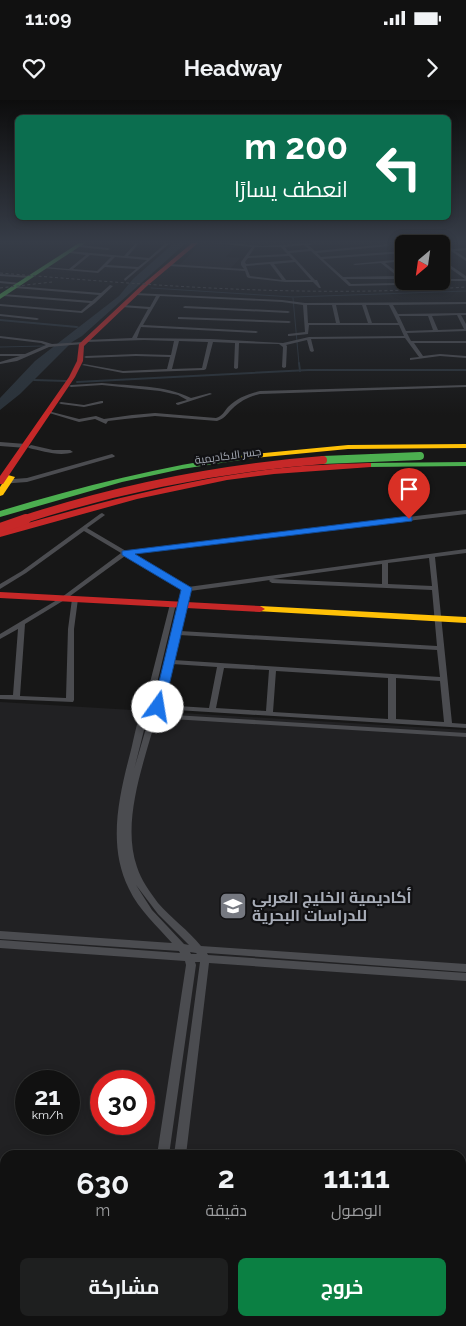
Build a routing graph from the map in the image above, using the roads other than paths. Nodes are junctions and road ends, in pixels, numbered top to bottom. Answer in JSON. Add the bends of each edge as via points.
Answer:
{"nodes":[{"id":1,"x":8,"y":300,"type":"edge"},
{"id":2,"x":39,"y":300,"type":"edge"},
{"id":3,"x":128,"y":300,"type":"edge"},
{"id":4,"x":155,"y":300,"type":"edge"},
{"id":5,"x":188,"y":300,"type":"edge"},
{"id":6,"x":252,"y":300,"type":"edge"},
{"id":7,"x":94,"y":302,"type":"joint"},
{"id":8,"x":287,"y":302,"type":"junction"},
{"id":9,"x":466,"y":303,"type":"edge"},
{"id":10,"x":305,"y":304,"type":"junction"},
{"id":11,"x":334,"y":304,"type":"junction"},
{"id":12,"x":364,"y":304,"type":"junction"},
{"id":13,"x":391,"y":304,"type":"junction"},
{"id":14,"x":122,"y":306,"type":"junction"},
{"id":15,"x":185,"y":307,"type":"junction"},
{"id":16,"x":150,"y":308,"type":"junction"},
{"id":17,"x":68,"y":311,"type":"junction"},
{"id":18,"x":288,"y":312,"type":"junction"},
{"id":19,"x":429,"y":314,"type":"junction"},
{"id":20,"x":458,"y":314,"type":"junction"},
{"id":21,"x":466,"y":314,"type":"edge"},
{"id":22,"x":0,"y":315,"type":"edge"},
{"id":23,"x":64,"y":315,"type":"dead end"},
{"id":24,"x":397,"y":315,"type":"junction"},
{"id":25,"x":37,"y":318,"type":"dead end"},
{"id":26,"x":179,"y":318,"type":"junction"},
{"id":27,"x":257,"y":321,"type":"junction"},
{"id":28,"x":289,"y":322,"type":"junction"},
{"id":29,"x":306,"y":324,"type":"junction"},
{"id":30,"x":338,"y":324,"type":"junction"},
{"id":31,"x":370,"y":324,"type":"junction"},
{"id":32,"x":400,"y":324,"type":"junction"},
{"id":33,"x":140,"y":326,"type":"junction"},
{"id":34,"x":175,"y":328,"type":"junction"},
{"id":35,"x":466,"y":329,"type":"edge"},
{"id":36,"x":436,"y":331,"type":"junction"},
{"id":37,"x":256,"y":332,"type":"junction"},
{"id":38,"x":404,"y":332,"type":"junction"},
{"id":39,"x":0,"y":337,"type":"edge"},
{"id":40,"x":406,"y":337,"type":"junction"},
{"id":41,"x":308,"y":338,"type":"junction"},
{"id":42,"x":134,"y":339,"type":"junction"},
{"id":43,"x":177,"y":339,"type":"junction"},
{"id":44,"x":210,"y":340,"type":"junction"},
{"id":45,"x":238,"y":341,"type":"junction"},
{"id":46,"x":256,"y":342,"type":"junction"},
{"id":47,"x":411,"y":342,"type":"junction"},
{"id":48,"x":466,"y":342,"type":"edge"},
{"id":49,"x":80,"y":343,"type":"junction"},
{"id":50,"x":283,"y":344,"type":"junction"},
{"id":51,"x":49,"y":346,"type":"junction"},
{"id":52,"x":447,"y":347,"type":"junction"},
{"id":53,"x":312,"y":351,"type":"dead end"},
{"id":54,"x":26,"y":354,"type":"junction"},
{"id":55,"x":440,"y":354,"type":"junction"},
{"id":56,"x":0,"y":355,"type":"edge"},
{"id":57,"x":173,"y":356,"type":"junction"},
{"id":58,"x":466,"y":357,"type":"edge"},
{"id":59,"x":422,"y":358,"type":"junction"},
{"id":60,"x":412,"y":359,"type":"dead end"},
{"id":61,"x":85,"y":361,"type":"junction"},
{"id":62,"x":0,"y":363,"type":"edge"},
{"id":63,"x":284,"y":367,"type":"dead end"},
{"id":64,"x":236,"y":368,"type":"dead end"},
{"id":65,"x":169,"y":370,"type":"junction"},
{"id":66,"x":350,"y":383,"type":"dead end"},
{"id":67,"x":71,"y":386,"type":"junction"},
{"id":68,"x":466,"y":386,"type":"edge"},
{"id":69,"x":352,"y":390,"type":"junction"},
{"id":70,"x":210,"y":394,"type":"dead end"},
{"id":71,"x":191,"y":400,"type":"junction"},
{"id":72,"x":101,"y":402,"type":"dead end"},
{"id":73,"x":61,"y":403,"type":"junction"},
{"id":74,"x":178,"y":404,"type":"dead end"},
{"id":75,"x":51,"y":413,"type":"junction"},
{"id":76,"x":0,"y":444,"type":"edge"},
{"id":77,"x":28,"y":446,"type":"junction"},
{"id":78,"x":466,"y":446,"type":"edge"},
{"id":79,"x":70,"y":452,"type":"dead end"},
{"id":80,"x":466,"y":452,"type":"edge"},
{"id":81,"x":420,"y":454,"type":"junction"},
{"id":82,"x":112,"y":456,"type":"dead end"},
{"id":83,"x":255,"y":456,"type":"junction"},
{"id":84,"x":466,"y":457,"type":"edge"},
{"id":85,"x":466,"y":464,"type":"edge"},
{"id":86,"x":266,"y":471,"type":"junction"},
{"id":87,"x":135,"y":475,"type":"junction"},
{"id":88,"x":2,"y":482,"type":"edge"},
{"id":89,"x":144,"y":492,"type":"junction"},
{"id":90,"x":0,"y":493,"type":"edge"},
{"id":91,"x":466,"y":512,"type":"edge"},
{"id":92,"x":0,"y":514,"type":"edge"},
{"id":93,"x":102,"y":515,"type":"dead end"},
{"id":94,"x":0,"y":520,"type":"edge"},
{"id":95,"x":0,"y":528,"type":"edge"},
{"id":96,"x":84,"y":529,"type":"junction"},
{"id":97,"x":0,"y":534,"type":"edge"},
{"id":98,"x":466,"y":551,"type":"edge"},
{"id":99,"x":125,"y":553,"type":"junction"},
{"id":100,"x":432,"y":556,"type":"junction"},
{"id":101,"x":385,"y":562,"type":"junction"},
{"id":102,"x":252,"y":580,"type":"junction"},
{"id":103,"x":385,"y":586,"type":"junction"},
{"id":104,"x":0,"y":587,"type":"edge"},
{"id":105,"x":187,"y":588,"type":"junction"},
{"id":106,"x":435,"y":588,"type":"junction"},
{"id":107,"x":0,"y":595,"type":"edge"},
{"id":108,"x":70,"y":598,"type":"junction"},
{"id":109,"x":178,"y":604,"type":"junction"},
{"id":110,"x":438,"y":618,"type":"junction"},
{"id":111,"x":466,"y":620,"type":"edge"},
{"id":112,"x":22,"y":624,"type":"junction"},
{"id":113,"x":176,"y":633,"type":"junction"},
{"id":114,"x":0,"y":637,"type":"edge"},
{"id":115,"x":441,"y":648,"type":"junction"},
{"id":116,"x":169,"y":662,"type":"junction"},
{"id":117,"x":221,"y":665,"type":"junction"},
{"id":118,"x":273,"y":669,"type":"junction"},
{"id":119,"x":392,"y":676,"type":"junction"},
{"id":120,"x":444,"y":679,"type":"junction"},
{"id":121,"x":0,"y":697,"type":"edge"},
{"id":122,"x":16,"y":698,"type":"junction"},
{"id":123,"x":212,"y":710,"type":"junction"},
{"id":124,"x":152,"y":712,"type":"junction"},
{"id":125,"x":269,"y":714,"type":"junction"},
{"id":126,"x":448,"y":724,"type":"junction"},
{"id":127,"x":391,"y":725,"type":"junction"},
{"id":128,"x":466,"y":726,"type":"edge"},
{"id":129,"x":466,"y":735,"type":"edge"},
{"id":130,"x":0,"y":935,"type":"edge"},
{"id":131,"x":0,"y":944,"type":"edge"},
{"id":132,"x":181,"y":947,"type":"junction"},
{"id":133,"x":198,"y":948,"type":"junction"},
{"id":134,"x":189,"y":956,"type":"junction"},
{"id":135,"x":204,"y":958,"type":"junction"},
{"id":136,"x":466,"y":968,"type":"edge"},
{"id":137,"x":466,"y":977,"type":"edge"},
{"id":138,"x":164,"y":1150,"type":"edge"},
{"id":139,"x":181,"y":1150,"type":"edge"}],
"edges":[{"from":1,"to":17,"type":"street"},
{"from":2,"to":7,"type":"street"},
{"from":3,"to":14,"type":"main road"},
{"from":4,"to":16,"type":"street"},
{"from":5,"to":15,"type":"street"},
{"from":6,"to":8,"type":"street"},
{"from":7,"to":17,"type":"street","via":[[84,311]]},
{"from":8,"to":10,"type":"street"},
{"from":8,"to":18,"type":"street"},
{"from":9,"to":13,"type":"street"},
{"from":10,"to":11,"type":"street"},
{"from":10,"to":29,"type":"street"},
{"from":11,"to":12,"type":"street"},
{"from":11,"to":30,"type":"street"},
{"from":12,"to":13,"type":"street"},
{"from":12,"to":31,"type":"street"},
{"from":13,"to":24,"type":"street"},
{"from":14,"to":16,"type":"street"},
{"from":14,"to":49,"type":"main road"},
{"from":15,"to":18,"type":"street"},
{"from":15,"to":26,"type":"street"},
{"from":16,"to":33,"type":"street"},
{"from":17,"to":23,"type":"street"},
{"from":18,"to":28,"type":"street"},
{"from":19,"to":20,"type":"street"},
{"from":19,"to":24,"type":"street"},
{"from":19,"to":36,"type":"street"},
{"from":20,"to":21,"type":"street"},
{"from":20,"to":35,"type":"street"},
{"from":22,"to":25,"type":"street"},
{"from":24,"to":32,"type":"street"},
{"from":26,"to":27,"type":"street"},
{"from":26,"to":34,"type":"street"},
{"from":27,"to":28,"type":"street"},
{"from":27,"to":37,"type":"street"},
{"from":28,"to":29,"type":"street","via":[[290,337],[307,334]]},
{"from":29,"to":30,"type":"street"},
{"from":30,"to":31,"type":"street"},
{"from":31,"to":32,"type":"street"},
{"from":32,"to":38,"type":"street"},
{"from":33,"to":34,"type":"street"},
{"from":33,"to":42,"type":"street"},
{"from":34,"to":37,"type":"street"},
{"from":35,"to":36,"type":"street"},
{"from":36,"to":38,"type":"street"},
{"from":37,"to":46,"type":"street"},
{"from":38,"to":40,"type":"street"},
{"from":39,"to":51,"type":"street","via":[[48,343]]},
{"from":40,"to":41,"type":"street"},
{"from":40,"to":47,"type":"street"},
{"from":41,"to":50,"type":"street"},
{"from":41,"to":53,"type":"street"},
{"from":42,"to":43,"type":"street"},
{"from":42,"to":49,"type":"street"},
{"from":43,"to":44,"type":"street"},
{"from":43,"to":57,"type":"street"},
{"from":44,"to":45,"type":"street"},
{"from":44,"to":65,"type":"street","via":[[205,369]]},
{"from":45,"to":46,"type":"street"},
{"from":45,"to":64,"type":"street"},
{"from":46,"to":50,"type":"street"},
{"from":47,"to":52,"type":"street"},
{"from":47,"to":59,"type":"street"},
{"from":48,"to":52,"type":"street"},
{"from":49,"to":51,"type":"street"},
{"from":49,"to":61,"type":"main road"},
{"from":49,"to":75,"type":"main road","via":[[78,365]]},
{"from":50,"to":63,"type":"street"},
{"from":51,"to":54,"type":"street"},
{"from":52,"to":55,"type":"street"},
{"from":54,"to":56,"type":"street"},
{"from":54,"to":62,"type":"street"},
{"from":55,"to":58,"type":"street"},
{"from":55,"to":59,"type":"street"},
{"from":57,"to":61,"type":"street","via":[[140,354]]},
{"from":57,"to":65,"type":"street"},
{"from":59,"to":60,"type":"street"},
{"from":61,"to":65,"type":"street","via":[[118,371]]},
{"from":61,"to":67,"type":"main road"},
{"from":66,"to":69,"type":"street"},
{"from":67,"to":71,"type":"street","via":[[102,384],[160,390]]},
{"from":67,"to":73,"type":"main road"},
{"from":68,"to":69,"type":"street"},
{"from":69,"to":75,"type":"street","via":[[259,393],[239,401],[217,420],[160,415],[129,416],[105,422],[96,418],[79,421]]},
{"from":70,"to":71,"type":"street"},
{"from":71,"to":74,"type":"street"},
{"from":72,"to":73,"type":"street","via":[[84,406]]},
{"from":73,"to":75,"type":"main road"},
{"from":75,"to":77,"type":"main road"},
{"from":76,"to":77,"type":"street"},
{"from":77,"to":79,"type":"street"},
{"from":77,"to":88,"type":"main road"},
{"from":78,"to":83,"type":"main road","via":[[351,448]]},
{"from":80,"to":81,"type":"main road","name":"جسر الاكاديمية"},
{"from":81,"to":84,"type":"main road","name":"جسر الاكاديمية"},
{"from":81,"to":94,"type":"main road","name":"جسر الاكاديمية","via":[[303,455],[211,466],[99,488]]},
{"from":81,"to":95,"type":"main road","name":"جسر الاكاديمية","bridge":true,"via":[[310,460],[208,471],[104,493]]},
{"from":82,"to":88,"type":"street","via":[[27,480]]},
{"from":83,"to":86,"type":"main road"},
{"from":83,"to":87,"type":"main road"},
{"from":85,"to":86,"type":"main road","via":[[342,465]]},
{"from":86,"to":89,"type":"main road"},
{"from":87,"to":89,"type":"main road","via":[[149,482],[149,488]]},
{"from":87,"to":92,"type":"main road","via":[[90,485]]},
{"from":88,"to":90,"type":"main road"},
{"from":89,"to":97,"type":"main road"},
{"from":91,"to":99,"type":"street"},
{"from":93,"to":96,"type":"street"},
{"from":96,"to":99,"type":"street"},
{"from":96,"to":104,"type":"street"},
{"from":98,"to":100,"type":"street"},
{"from":99,"to":105,"type":"street"},
{"from":99,"to":108,"type":"street"},
{"from":100,"to":101,"type":"street"},
{"from":100,"to":106,"type":"street"},
{"from":101,"to":102,"type":"street"},
{"from":101,"to":103,"type":"street"},
{"from":102,"to":103,"type":"street"},
{"from":102,"to":105,"type":"street"},
{"from":103,"to":106,"type":"street"},
{"from":105,"to":109,"type":"street"},
{"from":106,"to":110,"type":"street"},
{"from":107,"to":108,"type":"main road"},
{"from":108,"to":109,"type":"main road"},
{"from":108,"to":112,"type":"street"},
{"from":108,"to":122,"type":"street","via":[[70,700]]},
{"from":109,"to":110,"type":"main road"},
{"from":109,"to":113,"type":"street"},
{"from":109,"to":124,"type":"street","via":[[148,706]]},
{"from":110,"to":111,"type":"main road"},
{"from":110,"to":115,"type":"street"},
{"from":112,"to":114,"type":"street"},
{"from":112,"to":122,"type":"street"},
{"from":113,"to":115,"type":"street"},
{"from":113,"to":116,"type":"street"},
{"from":115,"to":120,"type":"street"},
{"from":116,"to":117,"type":"street"},
{"from":116,"to":124,"type":"street"},
{"from":117,"to":118,"type":"street"},
{"from":117,"to":123,"type":"street"},
{"from":118,"to":119,"type":"street"},
{"from":118,"to":125,"type":"street"},
{"from":119,"to":120,"type":"street"},
{"from":119,"to":127,"type":"street"},
{"from":120,"to":126,"type":"street"},
{"from":121,"to":122,"type":"street"},
{"from":123,"to":124,"type":"street"},
{"from":123,"to":125,"type":"street"},
{"from":124,"to":127,"type":"street","via":[[368,728]]},
{"from":124,"to":132,"type":"street","via":[[121,813],[122,862],[128,882],[144,907]]},
{"from":124,"to":133,"type":"street","via":[[132,798],[129,852],[143,888],[157,907]]},
{"from":125,"to":127,"type":"street"},
{"from":126,"to":127,"type":"street"},
{"from":126,"to":128,"type":"street"},
{"from":127,"to":129,"type":"street"},
{"from":130,"to":132,"type":"street"},
{"from":131,"to":134,"type":"street"},
{"from":132,"to":133,"type":"street"},
{"from":132,"to":134,"type":"street"},
{"from":133,"to":135,"type":"street"},
{"from":133,"to":136,"type":"street"},
{"from":134,"to":135,"type":"street"},
{"from":134,"to":138,"type":"street","via":[[191,970]]},
{"from":135,"to":137,"type":"street"},
{"from":135,"to":139,"type":"street"}]}
